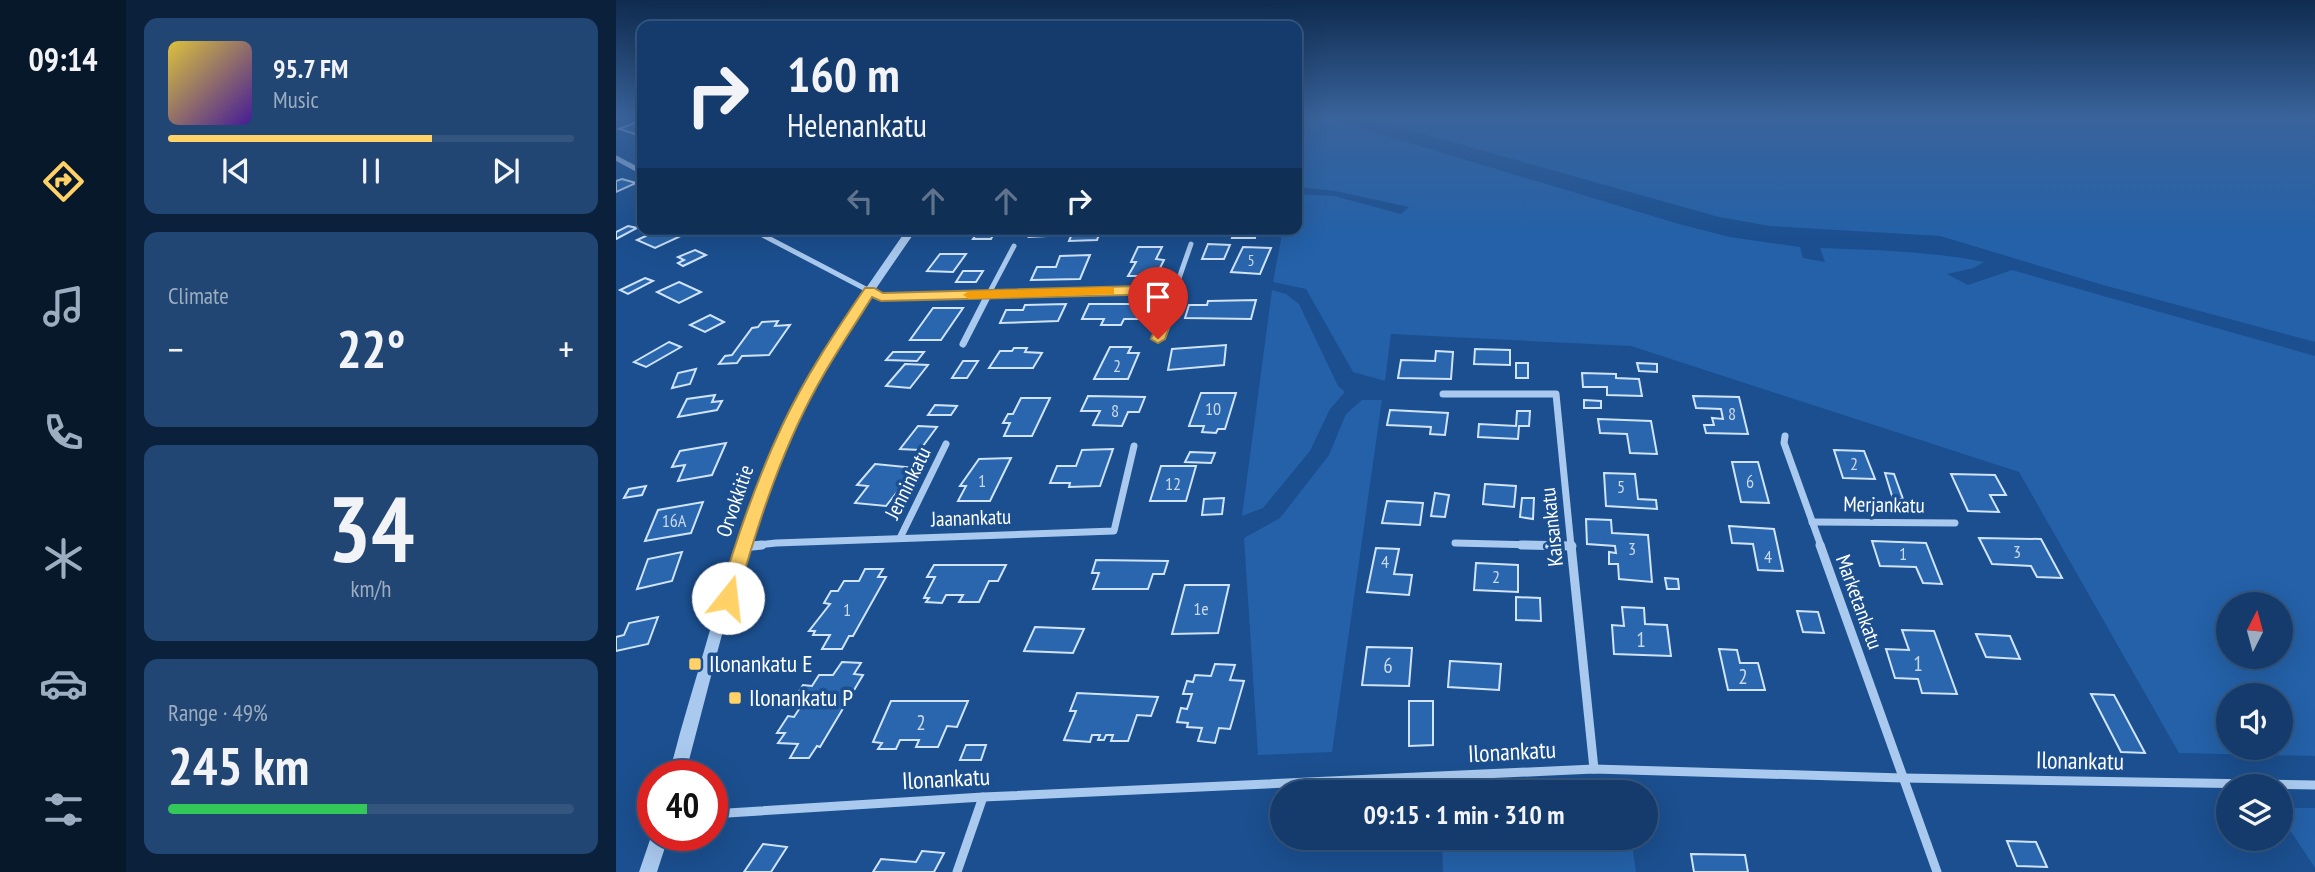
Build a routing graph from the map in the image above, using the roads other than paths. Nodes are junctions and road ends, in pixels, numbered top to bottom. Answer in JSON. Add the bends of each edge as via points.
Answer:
{"nodes":[{"id":1,"x":616,"y":158,"type":"edge"},
{"id":2,"x":637,"y":169,"type":"edge"},
{"id":3,"x":763,"y":235,"type":"edge"},
{"id":4,"x":908,"y":235,"type":"edge"},
{"id":5,"x":1191,"y":244,"type":"dead end"},
{"id":6,"x":1014,"y":246,"type":"dead end"},
{"id":7,"x":1176,"y":289,"type":"junction"},
{"id":8,"x":870,"y":291,"type":"junction"},
{"id":9,"x":991,"y":294,"type":"junction"},
{"id":10,"x":1158,"y":339,"type":"dead end"},
{"id":11,"x":963,"y":344,"type":"dead end"},
{"id":12,"x":1443,"y":394,"type":"dead end"},
{"id":13,"x":1784,"y":436,"type":"dead end"},
{"id":14,"x":946,"y":444,"type":"dead end"},
{"id":15,"x":1133,"y":446,"type":"dead end"},
{"id":16,"x":1812,"y":522,"type":"junction"},
{"id":17,"x":1955,"y":523,"type":"dead end"},
{"id":18,"x":900,"y":538,"type":"junction"},
{"id":19,"x":1455,"y":542,"type":"dead end"},
{"id":20,"x":1572,"y":546,"type":"junction"},
{"id":21,"x":743,"y":547,"type":"junction"},
{"id":22,"x":681,"y":760,"type":"edge"},
{"id":23,"x":1594,"y":769,"type":"junction"},
{"id":24,"x":1903,"y":778,"type":"junction"},
{"id":25,"x":2315,"y":785,"type":"edge"},
{"id":26,"x":983,"y":797,"type":"junction"},
{"id":27,"x":728,"y":813,"type":"edge"},
{"id":28,"x":655,"y":851,"type":"edge"},
{"id":29,"x":648,"y":872,"type":"edge"},
{"id":30,"x":957,"y":872,"type":"edge"},
{"id":31,"x":1937,"y":872,"type":"edge"}],
"edges":[{"from":1,"to":2,"type":"street"},
{"from":3,"to":8,"type":"street"},
{"from":4,"to":8,"type":"street","name":"Orvokkitie"},
{"from":5,"to":7,"type":"street"},
{"from":6,"to":9,"type":"street"},
{"from":7,"to":9,"type":"street"},
{"from":7,"to":10,"type":"street"},
{"from":8,"to":9,"type":"street","via":[[881,297]]},
{"from":8,"to":21,"type":"street","name":"Orvokkitie","via":[[789,427]]},
{"from":9,"to":11,"type":"street"},
{"from":12,"to":20,"type":"street","name":"Kaisankatu","via":[[1556,394]]},
{"from":13,"to":16,"type":"street","name":"Marketankatu"},
{"from":14,"to":18,"type":"street","name":"Jenninkatu"},
{"from":15,"to":18,"type":"street","name":"Jaanankatu","via":[[1114,531]]},
{"from":16,"to":17,"type":"street","name":"Merjankatu"},
{"from":16,"to":24,"type":"street","name":"Marketankatu"},
{"from":18,"to":21,"type":"street","name":"Jaanankatu"},
{"from":19,"to":20,"type":"street"},
{"from":20,"to":23,"type":"street","name":"Kaisankatu"},
{"from":21,"to":22,"type":"street","name":"Orvokkitie"},
{"from":23,"to":24,"type":"street","name":"Ilonankatu"},
{"from":23,"to":26,"type":"street","name":"Ilonankatu"},
{"from":24,"to":25,"type":"street","name":"Ilonankatu"},
{"from":24,"to":31,"type":"street","name":"Marketankatu"},
{"from":26,"to":27,"type":"street","name":"Ilonankatu"},
{"from":26,"to":30,"type":"street"},
{"from":28,"to":29,"type":"street"}]}
